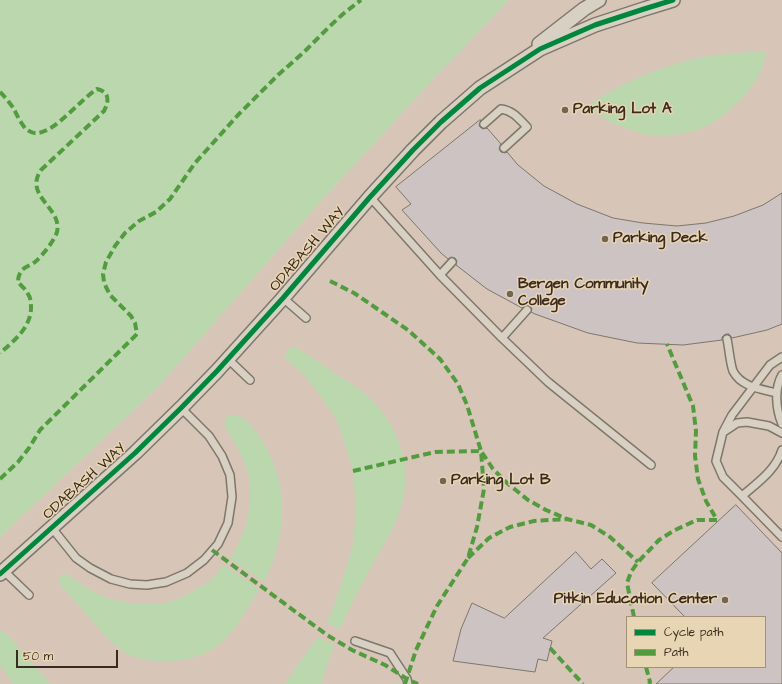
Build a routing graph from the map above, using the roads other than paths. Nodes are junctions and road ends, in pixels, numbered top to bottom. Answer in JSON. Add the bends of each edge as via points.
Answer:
{"nodes":[{"id":1,"x":599,"y":0,"type":"edge"},
{"id":2,"x":674,"y":0,"type":"edge"},
{"id":3,"x":480,"y":88,"type":"junction"},
{"id":4,"x":484,"y":124,"type":"dead end"},
{"id":5,"x":504,"y":148,"type":"dead end"},
{"id":6,"x":370,"y":197,"type":"junction"},
{"id":7,"x":452,"y":262,"type":"dead end"},
{"id":8,"x":440,"y":275,"type":"junction"},
{"id":9,"x":283,"y":298,"type":"junction"},
{"id":10,"x":527,"y":310,"type":"dead end"},
{"id":11,"x":306,"y":318,"type":"dead end"},
{"id":12,"x":502,"y":338,"type":"junction"},
{"id":13,"x":727,"y":339,"type":"dead end"},
{"id":14,"x":782,"y":356,"type":"edge"},
{"id":15,"x":228,"y":359,"type":"junction"},
{"id":16,"x":782,"y":375,"type":"edge"},
{"id":17,"x":250,"y":380,"type":"dead end"},
{"id":18,"x":753,"y":388,"type":"junction"},
{"id":19,"x":777,"y":393,"type":"junction"},
{"id":20,"x":181,"y":408,"type":"junction"},
{"id":21,"x":782,"y":424,"type":"edge"},
{"id":22,"x":723,"y":432,"type":"junction"},
{"id":23,"x":782,"y":433,"type":"edge"},
{"id":24,"x":782,"y":450,"type":"edge"},
{"id":25,"x":651,"y":465,"type":"dead end"},
{"id":26,"x":742,"y":496,"type":"junction"},
{"id":27,"x":52,"y":528,"type":"junction"},
{"id":28,"x":782,"y":537,"type":"edge"},
{"id":29,"x":2,"y":573,"type":"edge"},
{"id":30,"x":29,"y":595,"type":"dead end"},
{"id":31,"x":356,"y":641,"type":"dead end"},
{"id":32,"x":408,"y":684,"type":"edge"}],
"edges":[{"from":1,"to":3,"type":"street"},
{"from":2,"to":3,"type":"street","name":"ODABASH WAY","via":[[595,25],[540,49]]},
{"from":3,"to":6,"type":"street","name":"ODABASH WAY","via":[[441,122]]},
{"from":4,"to":5,"type":"lane","via":[[501,109],[515,114],[528,127]]},
{"from":6,"to":8,"type":"lane"},
{"from":6,"to":9,"type":"street","name":"ODABASH WAY"},
{"from":7,"to":8,"type":"lane"},
{"from":8,"to":12,"type":"lane"},
{"from":9,"to":11,"type":"lane"},
{"from":9,"to":15,"type":"street","name":"ODABASH WAY"},
{"from":10,"to":12,"type":"lane"},
{"from":12,"to":25,"type":"lane","via":[[548,382]]},
{"from":13,"to":18,"type":"lane","via":[[733,370],[740,380]]},
{"from":14,"to":18,"type":"lane","via":[[770,365]]},
{"from":15,"to":17,"type":"lane"},
{"from":15,"to":20,"type":"street","name":"ODABASH WAY"},
{"from":16,"to":19,"type":"lane"},
{"from":18,"to":19,"type":"lane"},
{"from":18,"to":22,"type":"lane","via":[[732,415]]},
{"from":19,"to":21,"type":"lane"},
{"from":20,"to":27,"type":"street","name":"ODABASH WAY"},
{"from":20,"to":27,"type":"lane","via":[[209,436],[230,475],[232,497],[228,523],[218,544],[204,560],[187,573],[166,582],[130,584],[111,579],[76,558]]},
{"from":22,"to":23,"type":"lane","via":[[737,423],[747,422],[769,426]]},
{"from":22,"to":26,"type":"lane","via":[[716,461],[723,477]]},
{"from":24,"to":26,"type":"lane","via":[[774,467]]},
{"from":26,"to":28,"type":"lane"},
{"from":27,"to":29,"type":"street","name":"ODABASH WAY"},
{"from":29,"to":30,"type":"lane"},
{"from":31,"to":32,"type":"lane","via":[[390,653]]}]}
